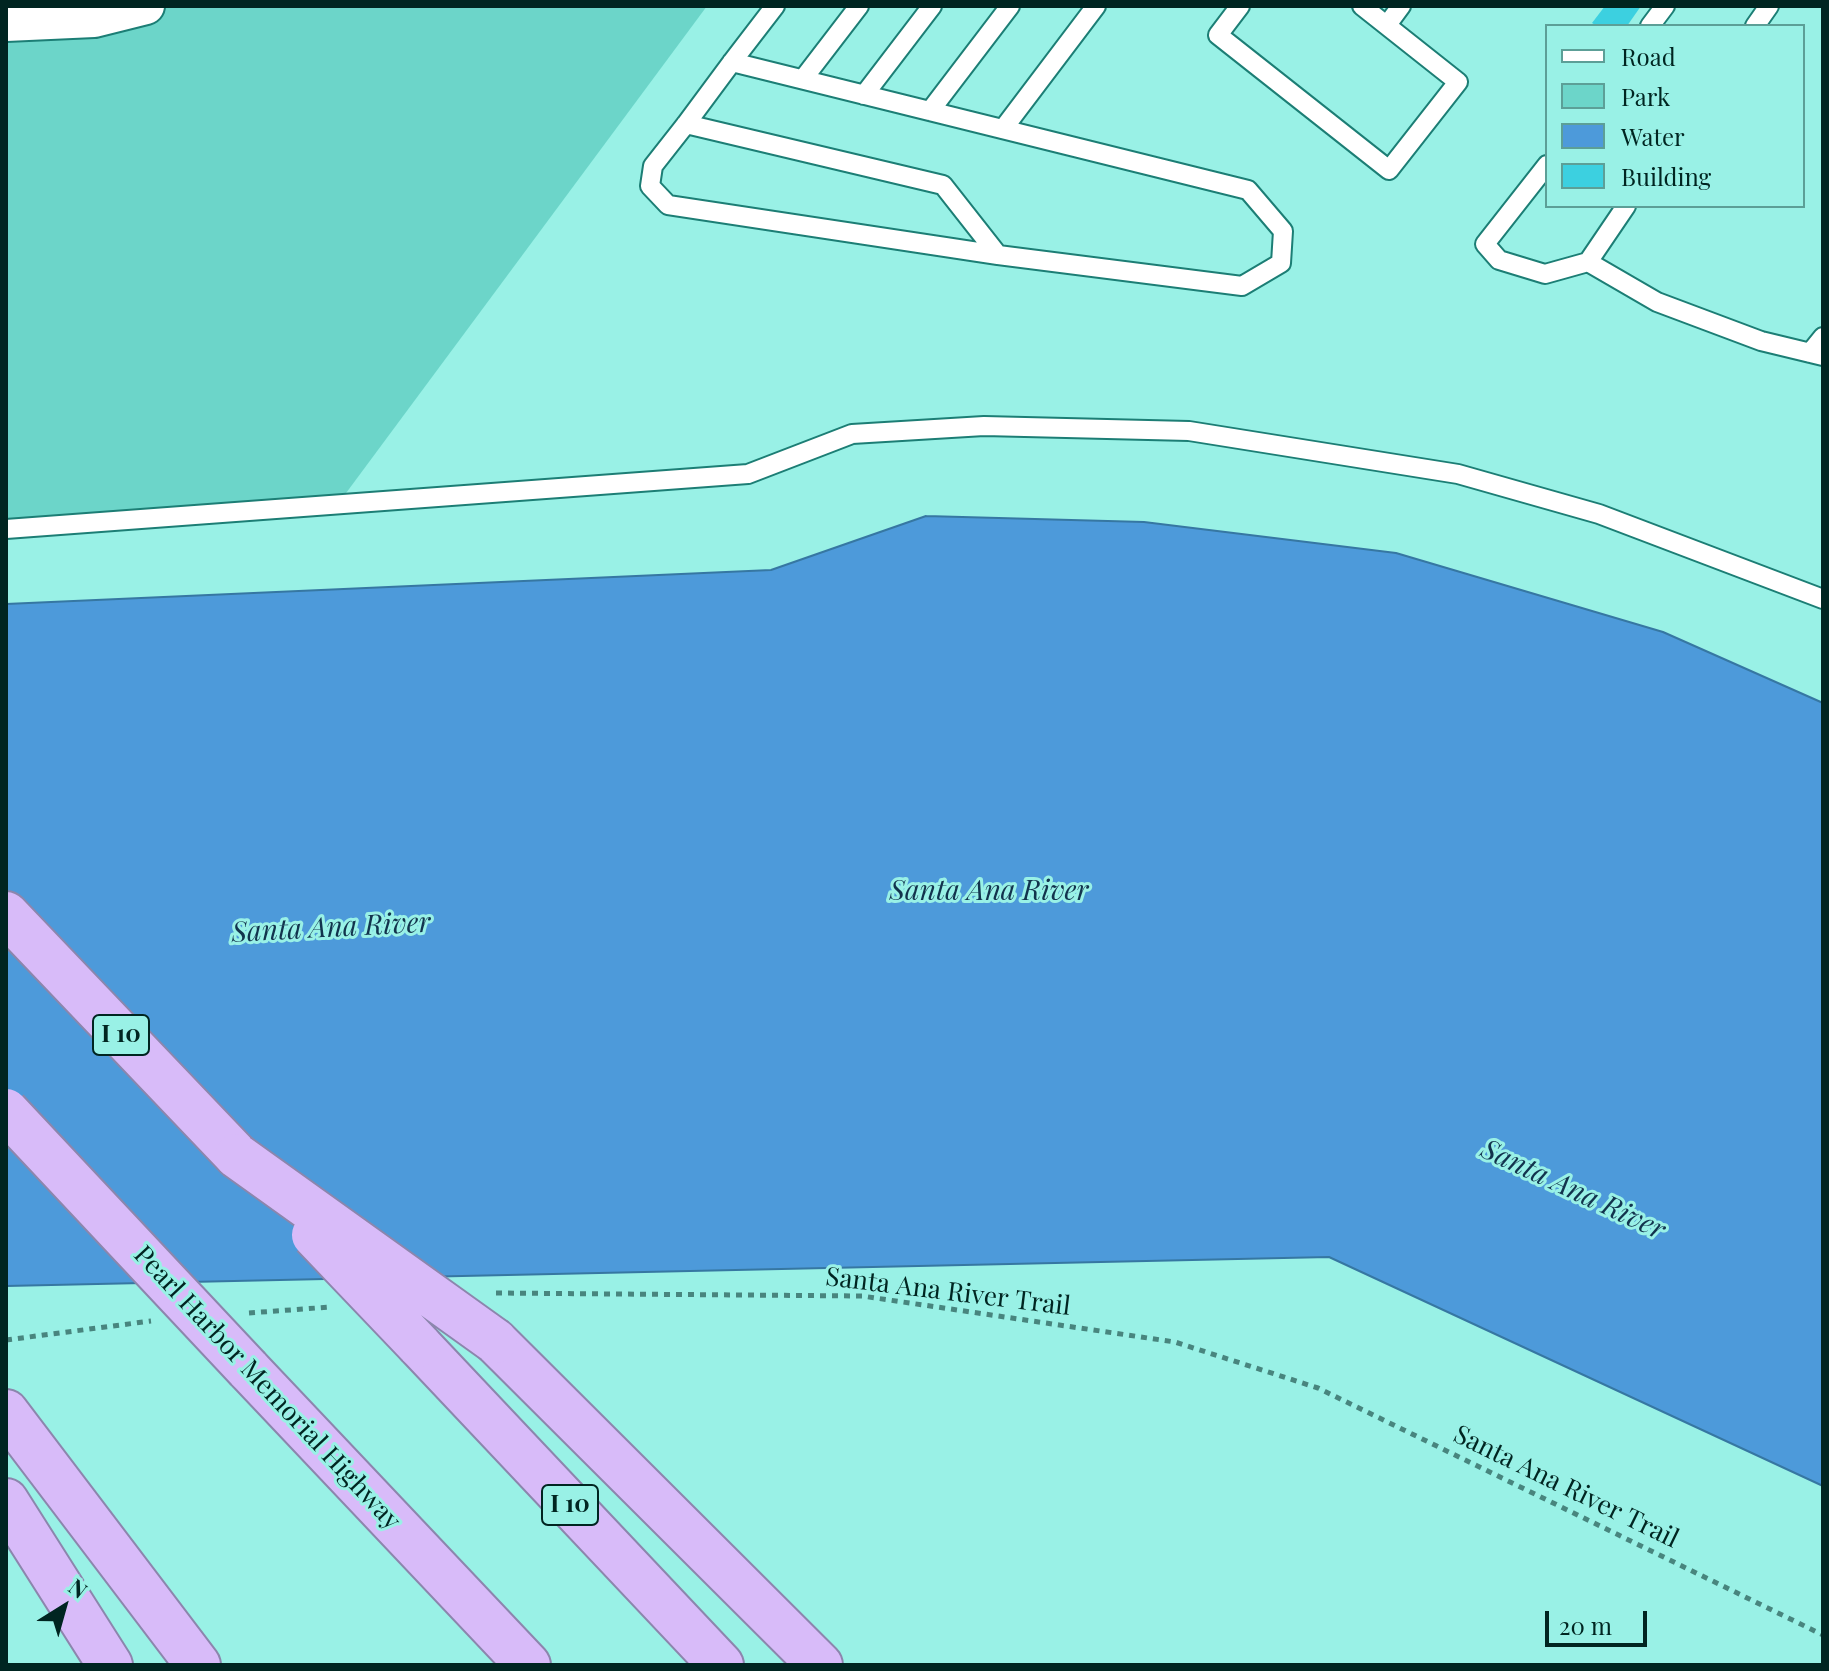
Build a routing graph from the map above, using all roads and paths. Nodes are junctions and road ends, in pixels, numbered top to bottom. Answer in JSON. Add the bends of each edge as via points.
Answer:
{"nodes":[{"id":1,"x":146,"y":6,"type":"edge"},
{"id":2,"x":775,"y":6,"type":"edge"},
{"id":3,"x":859,"y":6,"type":"edge"},
{"id":4,"x":932,"y":6,"type":"edge"},
{"id":5,"x":1010,"y":6,"type":"edge"},
{"id":6,"x":1096,"y":6,"type":"edge"},
{"id":7,"x":1240,"y":6,"type":"edge"},
{"id":8,"x":1362,"y":6,"type":"edge"},
{"id":9,"x":1401,"y":6,"type":"edge"},
{"id":10,"x":1665,"y":6,"type":"edge"},
{"id":11,"x":1769,"y":6,"type":"edge"},
{"id":12,"x":6,"y":23,"type":"edge"},
{"id":13,"x":1652,"y":24,"type":"edge"},
{"id":14,"x":1756,"y":24,"type":"edge"},
{"id":15,"x":1387,"y":25,"type":"junction"},
{"id":16,"x":732,"y":62,"type":"junction"},
{"id":17,"x":803,"y":79,"type":"junction"},
{"id":18,"x":864,"y":95,"type":"junction"},
{"id":19,"x":930,"y":111,"type":"junction"},
{"id":20,"x":686,"y":124,"type":"junction"},
{"id":21,"x":1003,"y":129,"type":"junction"},
{"id":22,"x":1545,"y":168,"type":"edge"},
{"id":23,"x":1625,"y":208,"type":"edge"},
{"id":24,"x":998,"y":255,"type":"junction"},
{"id":25,"x":1588,"y":262,"type":"junction"},
{"id":26,"x":1823,"y":337,"type":"edge"},
{"id":27,"x":1816,"y":354,"type":"edge"},
{"id":28,"x":6,"y":529,"type":"edge"},
{"id":29,"x":1823,"y":599,"type":"edge"},
{"id":30,"x":6,"y":914,"type":"edge"},
{"id":31,"x":6,"y":1111,"type":"edge"},
{"id":32,"x":237,"y":1156,"type":"junction"},
{"id":33,"x":486,"y":1294,"type":"dead end"},
{"id":34,"x":346,"y":1305,"type":"dead end"},
{"id":35,"x":237,"y":1314,"type":"dead end"},
{"id":36,"x":159,"y":1320,"type":"dead end"},
{"id":37,"x":6,"y":1340,"type":"edge"},
{"id":38,"x":9,"y":1416,"type":"edge"},
{"id":39,"x":6,"y":1501,"type":"edge"},
{"id":40,"x":1823,"y":1635,"type":"edge"},
{"id":41,"x":110,"y":1665,"type":"edge"},
{"id":42,"x":198,"y":1665,"type":"edge"},
{"id":43,"x":528,"y":1665,"type":"edge"},
{"id":44,"x":721,"y":1665,"type":"edge"},
{"id":45,"x":820,"y":1665,"type":"edge"}],
"edges":[{"from":1,"to":12,"type":"street","via":[[94,19]]},
{"from":2,"to":16,"type":"lane"},
{"from":3,"to":17,"type":"lane"},
{"from":4,"to":18,"type":"lane"},
{"from":5,"to":19,"type":"lane"},
{"from":6,"to":21,"type":"lane"},
{"from":7,"to":15,"type":"lane","via":[[1218,35],[1389,170],[1458,82]]},
{"from":8,"to":15,"type":"lane"},
{"from":9,"to":15,"type":"lane"},
{"from":10,"to":13,"type":"lane"},
{"from":11,"to":14,"type":"lane"},
{"from":16,"to":17,"type":"lane"},
{"from":16,"to":20,"type":"lane"},
{"from":17,"to":18,"type":"lane"},
{"from":18,"to":19,"type":"lane"},
{"from":19,"to":21,"type":"lane"},
{"from":20,"to":24,"type":"lane","via":[[943,185]]},
{"from":20,"to":24,"type":"lane","via":[[653,166],[650,186],[668,205]]},
{"from":21,"to":24,"type":"lane","via":[[1248,190],[1283,231],[1281,263],[1242,286]]},
{"from":22,"to":25,"type":"lane","via":[[1485,244],[1499,260],[1545,274]]},
{"from":23,"to":25,"type":"lane"},
{"from":25,"to":27,"type":"lane","via":[[1657,302],[1761,341]]},
{"from":26,"to":27,"type":"lane"},
{"from":28,"to":29,"type":"lane","via":[[748,474],[852,434],[984,426],[1189,431],[1458,474],[1599,514]]},
{"from":30,"to":32,"type":"highway","number":"I 10"},
{"from":31,"to":43,"type":"highway","name":"Pearl Harbor Memorial Highway","bridge":true},
{"from":32,"to":44,"type":"highway","number":"I 10","bridge":true},
{"from":32,"to":45,"type":"highway","bridge":true,"via":[[495,1341]]},
{"from":33,"to":40,"type":"path","name":"Santa Ana River Trail","via":[[862,1296],[1175,1342],[1318,1388]]},
{"from":34,"to":35,"type":"path"},
{"from":36,"to":37,"type":"path"},
{"from":38,"to":42,"type":"highway"},
{"from":39,"to":41,"type":"highway"}]}
